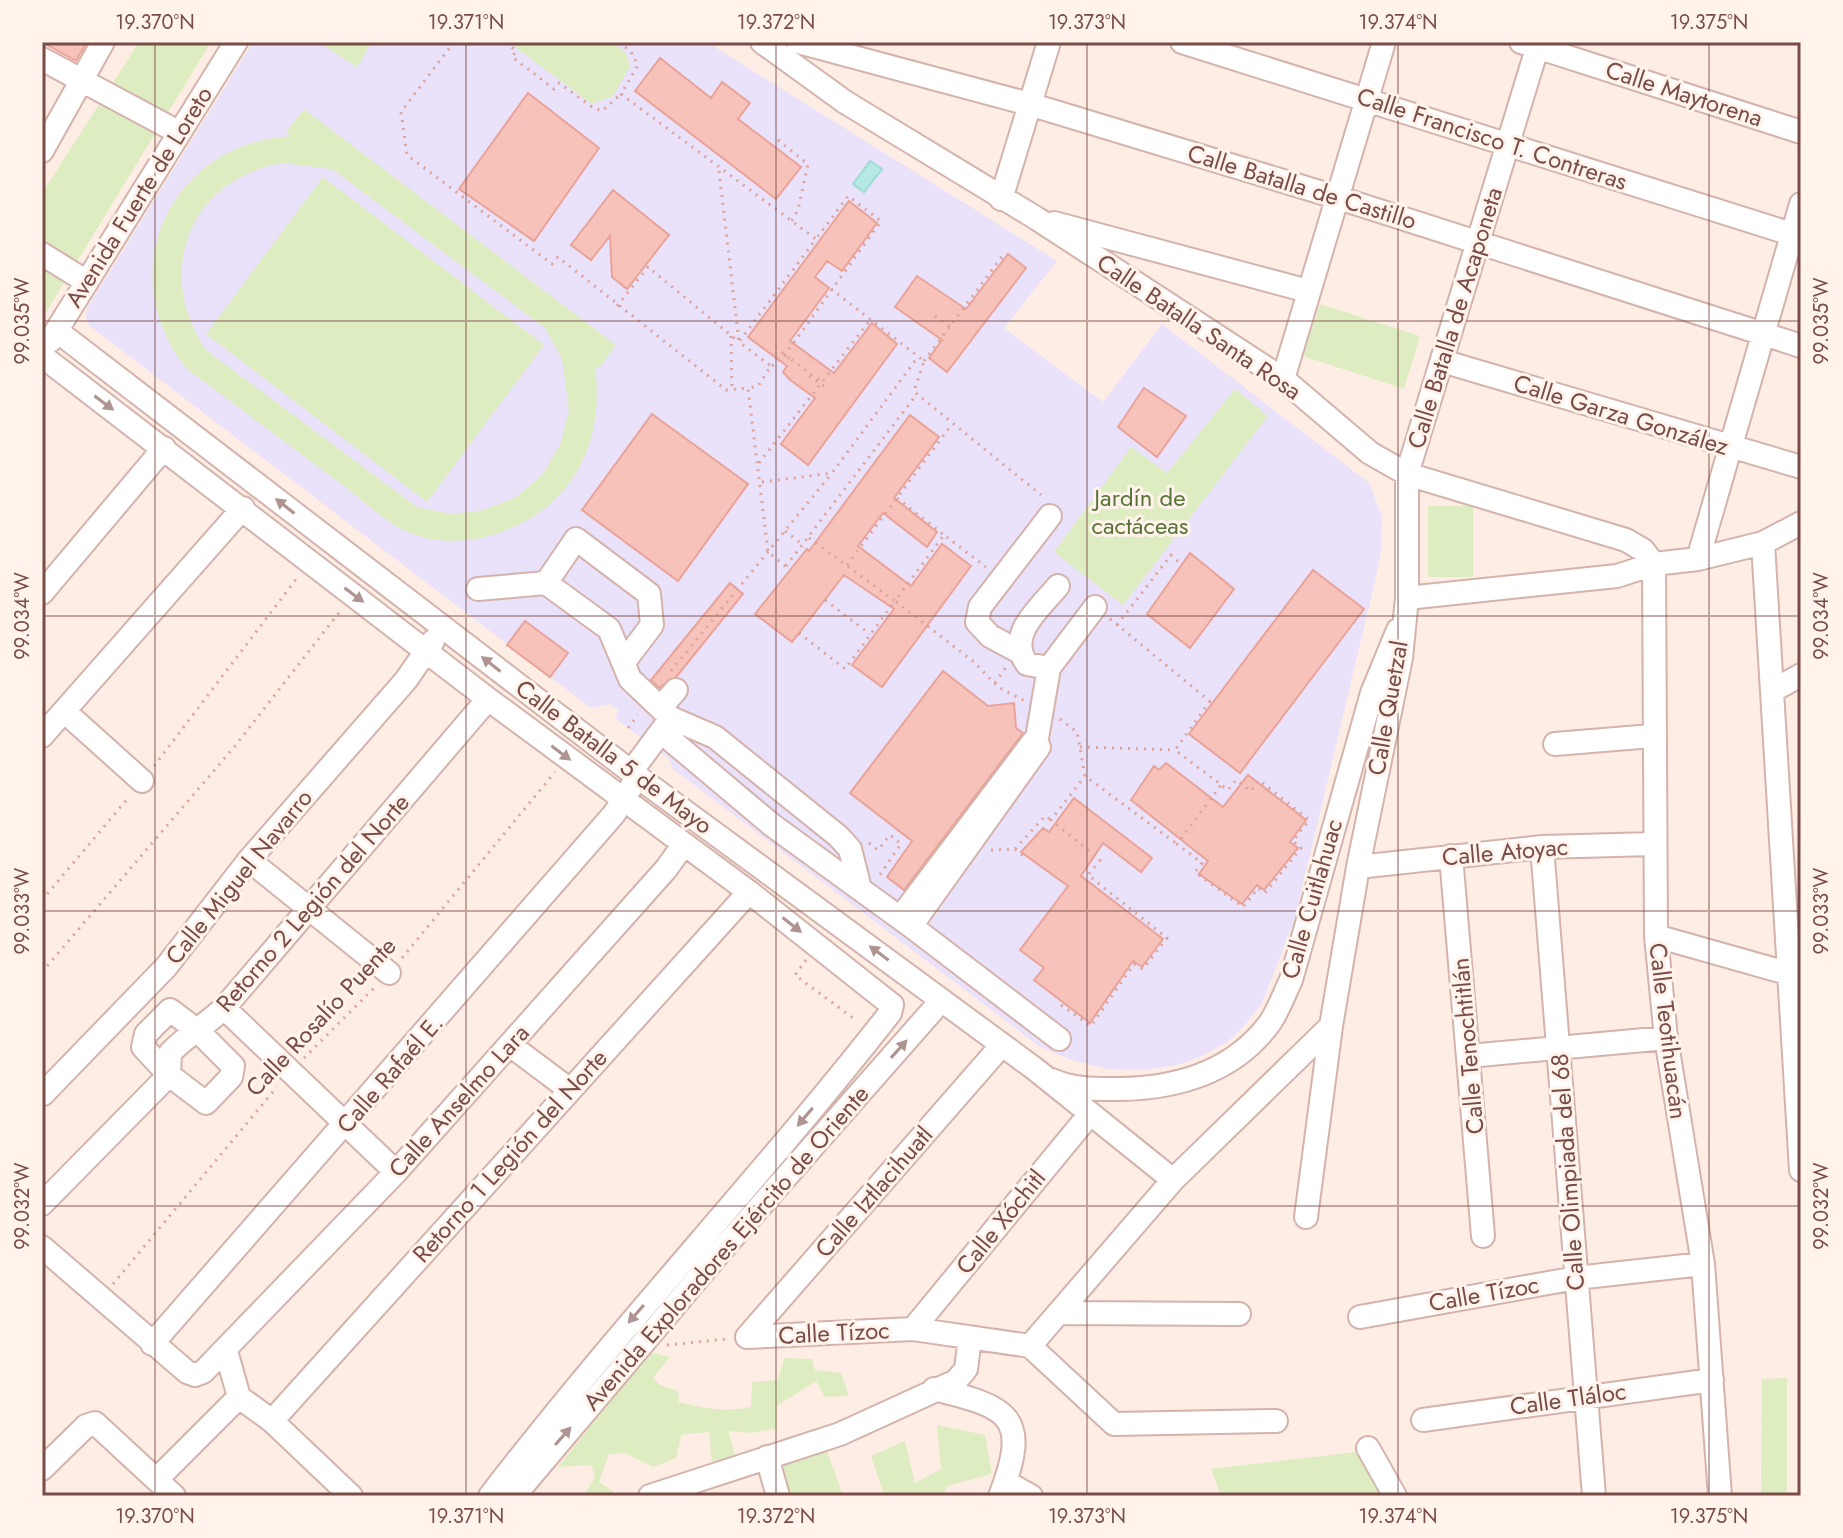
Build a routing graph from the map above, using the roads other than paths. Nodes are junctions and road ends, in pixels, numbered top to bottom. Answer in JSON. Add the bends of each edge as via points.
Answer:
{"nodes":[{"id":1,"x":103,"y":42,"type":"edge"},
{"id":2,"x":236,"y":42,"type":"edge"},
{"id":3,"x":762,"y":42,"type":"edge"},
{"id":4,"x":798,"y":42,"type":"edge"},
{"id":5,"x":1049,"y":42,"type":"edge"},
{"id":6,"x":1182,"y":42,"type":"edge"},
{"id":7,"x":1384,"y":42,"type":"edge"},
{"id":8,"x":1532,"y":44,"type":"edge"},
{"id":9,"x":42,"y":59,"type":"edge"},
{"id":10,"x":80,"y":80,"type":"junction"},
{"id":11,"x":1367,"y":99,"type":"junction"},
{"id":12,"x":1029,"y":104,"type":"junction"},
{"id":13,"x":178,"y":132,"type":"junction"},
{"id":14,"x":1801,"y":132,"type":"edge"},
{"id":15,"x":1507,"y":144,"type":"junction"},
{"id":16,"x":42,"y":151,"type":"edge"},
{"id":17,"x":1339,"y":198,"type":"junction"},
{"id":18,"x":1001,"y":199,"type":"junction"},
{"id":19,"x":1801,"y":204,"type":"edge"},
{"id":20,"x":1036,"y":218,"type":"junction"},
{"id":21,"x":1796,"y":236,"type":"edge"},
{"id":22,"x":1480,"y":241,"type":"junction"},
{"id":23,"x":42,"y":254,"type":"edge"},
{"id":24,"x":87,"y":282,"type":"junction"},
{"id":25,"x":1308,"y":291,"type":"junction"},
{"id":26,"x":57,"y":331,"type":"junction"},
{"id":27,"x":1762,"y":335,"type":"junction"},
{"id":28,"x":1801,"y":346,"type":"edge"},
{"id":29,"x":42,"y":353,"type":"edge"},
{"id":30,"x":1442,"y":361,"type":"junction"},
{"id":31,"x":1283,"y":379,"type":"junction"},
{"id":32,"x":1729,"y":447,"type":"junction"},
{"id":33,"x":164,"y":448,"type":"junction"},
{"id":34,"x":1801,"y":467,"type":"edge"},
{"id":35,"x":1407,"y":474,"type":"junction"},
{"id":36,"x":1046,"y":505,"type":"road end"},
{"id":37,"x":243,"y":508,"type":"junction"},
{"id":38,"x":1801,"y":523,"type":"edge"},
{"id":39,"x":326,"y":538,"type":"junction"},
{"id":40,"x":1763,"y":543,"type":"junction"},
{"id":41,"x":1698,"y":559,"type":"junction"},
{"id":42,"x":309,"y":562,"type":"junction"},
{"id":43,"x":1654,"y":564,"type":"junction"},
{"id":44,"x":546,"y":583,"type":"junction"},
{"id":45,"x":1058,"y":586,"type":"dead end"},
{"id":46,"x":478,"y":589,"type":"dead end"},
{"id":47,"x":42,"y":593,"type":"edge"},
{"id":48,"x":1095,"y":607,"type":"road end"},
{"id":49,"x":1405,"y":608,"type":"junction"},
{"id":50,"x":444,"y":628,"type":"junction"},
{"id":51,"x":426,"y":650,"type":"junction"},
{"id":52,"x":1018,"y":651,"type":"junction"},
{"id":53,"x":624,"y":662,"type":"junction"},
{"id":54,"x":1049,"y":668,"type":"junction"},
{"id":55,"x":1801,"y":675,"type":"edge"},
{"id":56,"x":1774,"y":690,"type":"junction"},
{"id":57,"x":488,"y":699,"type":"junction"},
{"id":58,"x":665,"y":703,"type":"junction"},
{"id":59,"x":64,"y":711,"type":"junction"},
{"id":60,"x":42,"y":736,"type":"edge"},
{"id":61,"x":1652,"y":736,"type":"junction"},
{"id":62,"x":1036,"y":744,"type":"junction"},
{"id":63,"x":1555,"y":744,"type":"dead end"},
{"id":64,"x":634,"y":775,"type":"junction"},
{"id":65,"x":142,"y":781,"type":"road end"},
{"id":66,"x":624,"y":800,"type":"junction"},
{"id":67,"x":684,"y":844,"type":"junction"},
{"id":68,"x":1653,"y":844,"type":"junction"},
{"id":69,"x":1542,"y":847,"type":"junction"},
{"id":70,"x":1451,"y":856,"type":"junction"},
{"id":71,"x":249,"y":860,"type":"junction"},
{"id":72,"x":1358,"y":867,"type":"junction"},
{"id":73,"x":860,"y":889,"type":"junction"},
{"id":74,"x":749,"y":892,"type":"junction"},
{"id":75,"x":309,"y":907,"type":"junction"},
{"id":76,"x":906,"y":922,"type":"junction"},
{"id":77,"x":1656,"y":936,"type":"junction"},
{"id":78,"x":389,"y":973,"type":"road end"},
{"id":79,"x":1794,"y":976,"type":"edge"},
{"id":80,"x":940,"y":1002,"type":"junction"},
{"id":81,"x":224,"y":1008,"type":"junction"},
{"id":82,"x":890,"y":1013,"type":"joint"},
{"id":83,"x":1331,"y":1026,"type":"junction"},
{"id":84,"x":198,"y":1031,"type":"junction"},
{"id":85,"x":1666,"y":1038,"type":"junction"},
{"id":86,"x":1059,"y":1039,"type":"dead end"},
{"id":87,"x":510,"y":1045,"type":"junction"},
{"id":88,"x":1001,"y":1046,"type":"junction"},
{"id":89,"x":1559,"y":1048,"type":"junction"},
{"id":90,"x":1469,"y":1056,"type":"junction"},
{"id":91,"x":1035,"y":1069,"type":"junction"},
{"id":92,"x":169,"y":1075,"type":"junction"},
{"id":93,"x":570,"y":1090,"type":"junction"},
{"id":94,"x":43,"y":1094,"type":"edge"},
{"id":95,"x":1089,"y":1115,"type":"junction"},
{"id":96,"x":346,"y":1124,"type":"junction"},
{"id":97,"x":1801,"y":1170,"type":"edge"},
{"id":98,"x":396,"y":1172,"type":"junction"},
{"id":99,"x":1173,"y":1180,"type":"junction"},
{"id":100,"x":42,"y":1204,"type":"edge"},
{"id":101,"x":1306,"y":1217,"type":"dead end"},
{"id":102,"x":1483,"y":1236,"type":"dead end"},
{"id":103,"x":42,"y":1247,"type":"edge"},
{"id":104,"x":1703,"y":1264,"type":"junction"},
{"id":105,"x":1576,"y":1278,"type":"junction"},
{"id":106,"x":1062,"y":1313,"type":"junction"},
{"id":107,"x":1239,"y":1314,"type":"dead end"},
{"id":108,"x":1360,"y":1317,"type":"dead end"},
{"id":109,"x":913,"y":1329,"type":"junction"},
{"id":110,"x":747,"y":1337,"type":"joint"},
{"id":111,"x":970,"y":1338,"type":"junction"},
{"id":112,"x":152,"y":1344,"type":"junction"},
{"id":113,"x":1030,"y":1346,"type":"junction"},
{"id":114,"x":226,"y":1351,"type":"junction"},
{"id":115,"x":1712,"y":1380,"type":"junction"},
{"id":116,"x":934,"y":1389,"type":"junction"},
{"id":117,"x":1588,"y":1395,"type":"junction"},
{"id":118,"x":239,"y":1397,"type":"junction"},
{"id":119,"x":1423,"y":1420,"type":"dead end"},
{"id":120,"x":272,"y":1421,"type":"junction"},
{"id":121,"x":1276,"y":1421,"type":"dead end"},
{"id":122,"x":1368,"y":1448,"type":"dead end"},
{"id":123,"x":767,"y":1457,"type":"junction"},
{"id":124,"x":42,"y":1469,"type":"edge"},
{"id":125,"x":157,"y":1479,"type":"junction"},
{"id":126,"x":517,"y":1481,"type":"edge"},
{"id":127,"x":1003,"y":1489,"type":"edge"},
{"id":128,"x":174,"y":1496,"type":"edge"},
{"id":129,"x":351,"y":1496,"type":"edge"},
{"id":130,"x":490,"y":1496,"type":"edge"},
{"id":131,"x":650,"y":1496,"type":"edge"},
{"id":132,"x":778,"y":1496,"type":"edge"},
{"id":133,"x":1031,"y":1496,"type":"edge"},
{"id":134,"x":1395,"y":1496,"type":"edge"},
{"id":135,"x":1594,"y":1496,"type":"edge"},
{"id":136,"x":1720,"y":1496,"type":"edge"}],
"edges":[{"from":1,"to":10,"type":"street"},
{"from":2,"to":13,"type":"street","name":"Avenida Fuerte de Loreto"},
{"from":3,"to":18,"type":"street","name":"Calle Batalla Santa Rosa","via":[[845,102]]},
{"from":4,"to":12,"type":"street","name":"Calle Batalla de Castillo"},
{"from":5,"to":12,"type":"street"},
{"from":6,"to":11,"type":"street","name":"Calle Francisco T. Contreras"},
{"from":7,"to":11,"type":"street"},
{"from":8,"to":14,"type":"street","name":"Calle Maytorena"},
{"from":8,"to":15,"type":"street","name":"Calle Batalla de Acaponeta"},
{"from":9,"to":10,"type":"street"},
{"from":10,"to":13,"type":"street"},
{"from":10,"to":16,"type":"street"},
{"from":11,"to":15,"type":"street","name":"Calle Francisco T. Contreras"},
{"from":11,"to":17,"type":"street"},
{"from":12,"to":17,"type":"street","name":"Calle Batalla de Castillo"},
{"from":12,"to":18,"type":"street"},
{"from":13,"to":24,"type":"street","name":"Avenida Fuerte de Loreto"},
{"from":15,"to":21,"type":"street","name":"Calle Francisco T. Contreras"},
{"from":15,"to":22,"type":"street","name":"Calle Batalla de Acaponeta"},
{"from":17,"to":22,"type":"street","name":"Calle Batalla de Castillo"},
{"from":17,"to":25,"type":"street"},
{"from":18,"to":20,"type":"street","name":"Calle Batalla Santa Rosa"},
{"from":19,"to":21,"type":"street"},
{"from":20,"to":25,"type":"street"},
{"from":20,"to":31,"type":"street","name":"Calle Batalla Santa Rosa"},
{"from":21,"to":27,"type":"street"},
{"from":22,"to":27,"type":"street","name":"Calle Batalla de Castillo"},
{"from":22,"to":30,"type":"street","name":"Calle Batalla de Acaponeta"},
{"from":23,"to":24,"type":"street"},
{"from":24,"to":26,"type":"street","name":"Avenida Fuerte de Loreto"},
{"from":25,"to":31,"type":"street"},
{"from":26,"to":29,"type":"street","name":"Avenida Fuerte de Loreto"},
{"from":39,"to":26,"type":"street","name":"Calle Batalla 5 de Mayo","one_way":true},
{"from":27,"to":28,"type":"street","name":"Calle Batalla de Castillo"},
{"from":27,"to":32,"type":"street"},
{"from":29,"to":33,"type":"street","name":"Calle Batalla 5 de Mayo","one_way":true},
{"from":30,"to":32,"type":"street","name":"Calle Garza González"},
{"from":30,"to":35,"type":"street","name":"Calle Batalla de Acaponeta"},
{"from":31,"to":35,"type":"street","name":"Calle Batalla Santa Rosa","via":[[1370,453]]},
{"from":32,"to":34,"type":"street","name":"Calle Garza González"},
{"from":32,"to":41,"type":"street"},
{"from":33,"to":37,"type":"street","name":"Calle Batalla 5 de Mayo"},
{"from":33,"to":47,"type":"street"},
{"from":35,"to":43,"type":"street","name":"Calle Batalla Santa Rosa","via":[[1626,540]]},
{"from":35,"to":49,"type":"street","name":"Calle Batalla de Acaponeta"},
{"from":36,"to":52,"type":"street","via":[[980,607],[977,622]]},
{"from":37,"to":42,"type":"street","name":"Calle Batalla 5 de Mayo"},
{"from":37,"to":59,"type":"street"},
{"from":38,"to":40,"type":"street"},
{"from":39,"to":42,"type":"street"},
{"from":39,"to":50,"type":"street","name":"Calle Batalla 5 de Mayo"},
{"from":40,"to":41,"type":"street"},
{"from":40,"to":56,"type":"street"},
{"from":41,"to":43,"type":"street"},
{"from":42,"to":51,"type":"street","name":"Calle Batalla 5 de Mayo","one_way":true},
{"from":43,"to":49,"type":"street","via":[[1617,576]]},
{"from":43,"to":61,"type":"street","name":"Calle Teotihuacán"},
{"from":44,"to":46,"type":"street"},
{"from":44,"to":53,"type":"street","via":[[609,629]]},
{"from":44,"to":53,"type":"street","via":[[576,539],[649,594],[652,625]]},
{"from":45,"to":52,"type":"street","via":[[1019,637]]},
{"from":48,"to":54,"type":"street"},
{"from":49,"to":72,"type":"street","name":"Calle Quetzal","via":[[1401,658]]},
{"from":49,"to":91,"type":"street","name":"Calle Cuitlahuac","via":[[1372,693],[1291,980],[1270,1023],[1235,1057],[1172,1084],[1081,1089]]},
{"from":50,"to":51,"type":"street","name":"Calle Miguel Navarro"},
{"from":64,"to":50,"type":"street","name":"Calle Batalla 5 de Mayo","one_way":true},
{"from":51,"to":57,"type":"street","name":"Calle Batalla 5 de Mayo"},
{"from":51,"to":71,"type":"street","name":"Calle Miguel Navarro","via":[[406,680]]},
{"from":52,"to":54,"type":"street","via":[[1027,664]]},
{"from":53,"to":58,"type":"street","via":[[630,679]]},
{"from":54,"to":62,"type":"street"},
{"from":55,"to":56,"type":"street"},
{"from":56,"to":79,"type":"street"},
{"from":57,"to":66,"type":"street","name":"Calle Batalla 5 de Mayo","one_way":true},
{"from":57,"to":75,"type":"street","name":"Retorno 2 Legión del Norte"},
{"from":58,"to":64,"type":"street","name":"Calle Rafaél E."},
{"from":58,"to":73,"type":"street","via":[[838,836],[850,849]]},
{"from":58,"to":73,"type":"street","via":[[672,741],[772,825]]},
{"from":59,"to":60,"type":"street"},
{"from":59,"to":65,"type":"street"},
{"from":61,"to":63,"type":"street"},
{"from":61,"to":68,"type":"street","name":"Calle Teotihuacán"},
{"from":62,"to":76,"type":"street"},
{"from":62,"to":76,"type":"street","via":[[1039,747],[966,850]]},
{"from":64,"to":66,"type":"street","name":"Calle Rafaél E."},
{"from":80,"to":64,"type":"street","name":"Calle Batalla 5 de Mayo","one_way":true},
{"from":66,"to":67,"type":"street","name":"Calle Batalla 5 de Mayo"},
{"from":66,"to":96,"type":"street","name":"Calle Rafaél E."},
{"from":67,"to":74,"type":"street","name":"Calle Batalla 5 de Mayo"},
{"from":67,"to":87,"type":"street","name":"Calle Anselmo Lara"},
{"from":68,"to":69,"type":"street","name":"Calle Atoyac"},
{"from":68,"to":77,"type":"street","name":"Calle Teotihuacán"},
{"from":69,"to":70,"type":"street","name":"Calle Atoyac"},
{"from":69,"to":89,"type":"street","name":"Calle Olimpiada del 68"},
{"from":70,"to":72,"type":"street","name":"Calle Atoyac"},
{"from":70,"to":90,"type":"street","name":"Calle Tenochtitlán"},
{"from":71,"to":75,"type":"street"},
{"from":71,"to":94,"type":"street","name":"Calle Miguel Navarro","via":[[166,967]]},
{"from":72,"to":83,"type":"street","name":"Calle Quetzal"},
{"from":73,"to":76,"type":"street"},
{"from":74,"to":82,"type":"street","name":"Calle Batalla 5 de Mayo","one_way":true,"via":[[890,1001]]},
{"from":74,"to":93,"type":"street","name":"Retorno 1 Legión del Norte"},
{"from":75,"to":78,"type":"street"},
{"from":75,"to":81,"type":"street","name":"Retorno 2 Legión del Norte"},
{"from":76,"to":86,"type":"street"},
{"from":77,"to":79,"type":"street"},
{"from":77,"to":85,"type":"street","name":"Calle Teotihuacán"},
{"from":79,"to":97,"type":"street"},
{"from":80,"to":88,"type":"street","name":"Calle Batalla 5 de Mayo"},
{"from":126,"to":80,"type":"street","name":"Avenida Exploradores Ejército de Oriente","one_way":true},
{"from":81,"to":84,"type":"street","name":"Retorno 2 Legión del Norte"},
{"from":81,"to":96,"type":"street"},
{"from":82,"to":126,"type":"street","name":"Avenida Exploradores Ejército de Oriente","one_way":true,"via":[[584,1375]]},
{"from":83,"to":99,"type":"street"},
{"from":83,"to":101,"type":"street","name":"Calle Quetzal"},
{"from":84,"to":92,"type":"street","name":"Retorno 2 Legión del Norte","via":[[170,1053]]},
{"from":84,"to":92,"type":"street","via":[[170,1010],[146,1034],[145,1051]]},
{"from":84,"to":92,"type":"street","via":[[231,1062],[233,1074],[206,1103]]},
{"from":85,"to":89,"type":"street"},
{"from":85,"to":104,"type":"street","name":"Calle Teotihuacán"},
{"from":87,"to":93,"type":"street"},
{"from":87,"to":98,"type":"street","name":"Calle Anselmo Lara"},
{"from":88,"to":91,"type":"street","name":"Calle Batalla 5 de Mayo"},
{"from":88,"to":110,"type":"street","name":"Calle Iztlacihuatl"},
{"from":89,"to":90,"type":"street"},
{"from":89,"to":105,"type":"street","name":"Calle Olimpiada del 68"},
{"from":90,"to":102,"type":"street","name":"Calle Tenochtitlán"},
{"from":91,"to":95,"type":"street","name":"Calle Batalla 5 de Mayo"},
{"from":92,"to":100,"type":"street","name":"Retorno 2 Legión del Norte"},
{"from":93,"to":120,"type":"street","name":"Retorno 1 Legión del Norte"},
{"from":95,"to":99,"type":"street","name":"Calle Batalla 5 de Mayo"},
{"from":95,"to":109,"type":"street","name":"Calle Xóchitl"},
{"from":96,"to":98,"type":"street"},
{"from":96,"to":112,"type":"street","name":"Calle Rafaél E."},
{"from":98,"to":114,"type":"street","name":"Calle Anselmo Lara"},
{"from":99,"to":106,"type":"street"},
{"from":103,"to":112,"type":"street"},
{"from":104,"to":105,"type":"street","name":"Calle Tízoc"},
{"from":104,"to":115,"type":"street","name":"Calle Teotihuacán"},
{"from":105,"to":108,"type":"street","name":"Calle Tízoc"},
{"from":105,"to":117,"type":"street","name":"Calle Olimpiada del 68"},
{"from":106,"to":107,"type":"street"},
{"from":106,"to":113,"type":"street"},
{"from":109,"to":110,"type":"street","name":"Calle Tízoc"},
{"from":109,"to":111,"type":"street","name":"Calle Tízoc"},
{"from":111,"to":113,"type":"street","name":"Calle Tízoc"},
{"from":111,"to":116,"type":"street","via":[[962,1376]]},
{"from":112,"to":114,"type":"street","name":"Calle Anselmo Lara","via":[[195,1375]]},
{"from":113,"to":121,"type":"street","via":[[1114,1424]]},
{"from":114,"to":118,"type":"street"},
{"from":115,"to":117,"type":"street","name":"Calle Tláloc"},
{"from":115,"to":136,"type":"street","name":"Calle Teotihuacán"},
{"from":116,"to":123,"type":"street","via":[[840,1434]]},
{"from":116,"to":127,"type":"street","via":[[1005,1414],[1015,1439]]},
{"from":117,"to":119,"type":"street","name":"Calle Tláloc"},
{"from":117,"to":135,"type":"street","name":"Calle Olimpiada del 68"},
{"from":118,"to":120,"type":"street"},
{"from":118,"to":125,"type":"street"},
{"from":120,"to":129,"type":"street"},
{"from":122,"to":134,"type":"street"},
{"from":123,"to":131,"type":"street"},
{"from":123,"to":132,"type":"street"},
{"from":124,"to":125,"type":"street","via":[[95,1423]]},
{"from":125,"to":128,"type":"street"},
{"from":126,"to":130,"type":"street","name":"Avenida Exploradores Ejército de Oriente"},
{"from":127,"to":133,"type":"street"}]}
